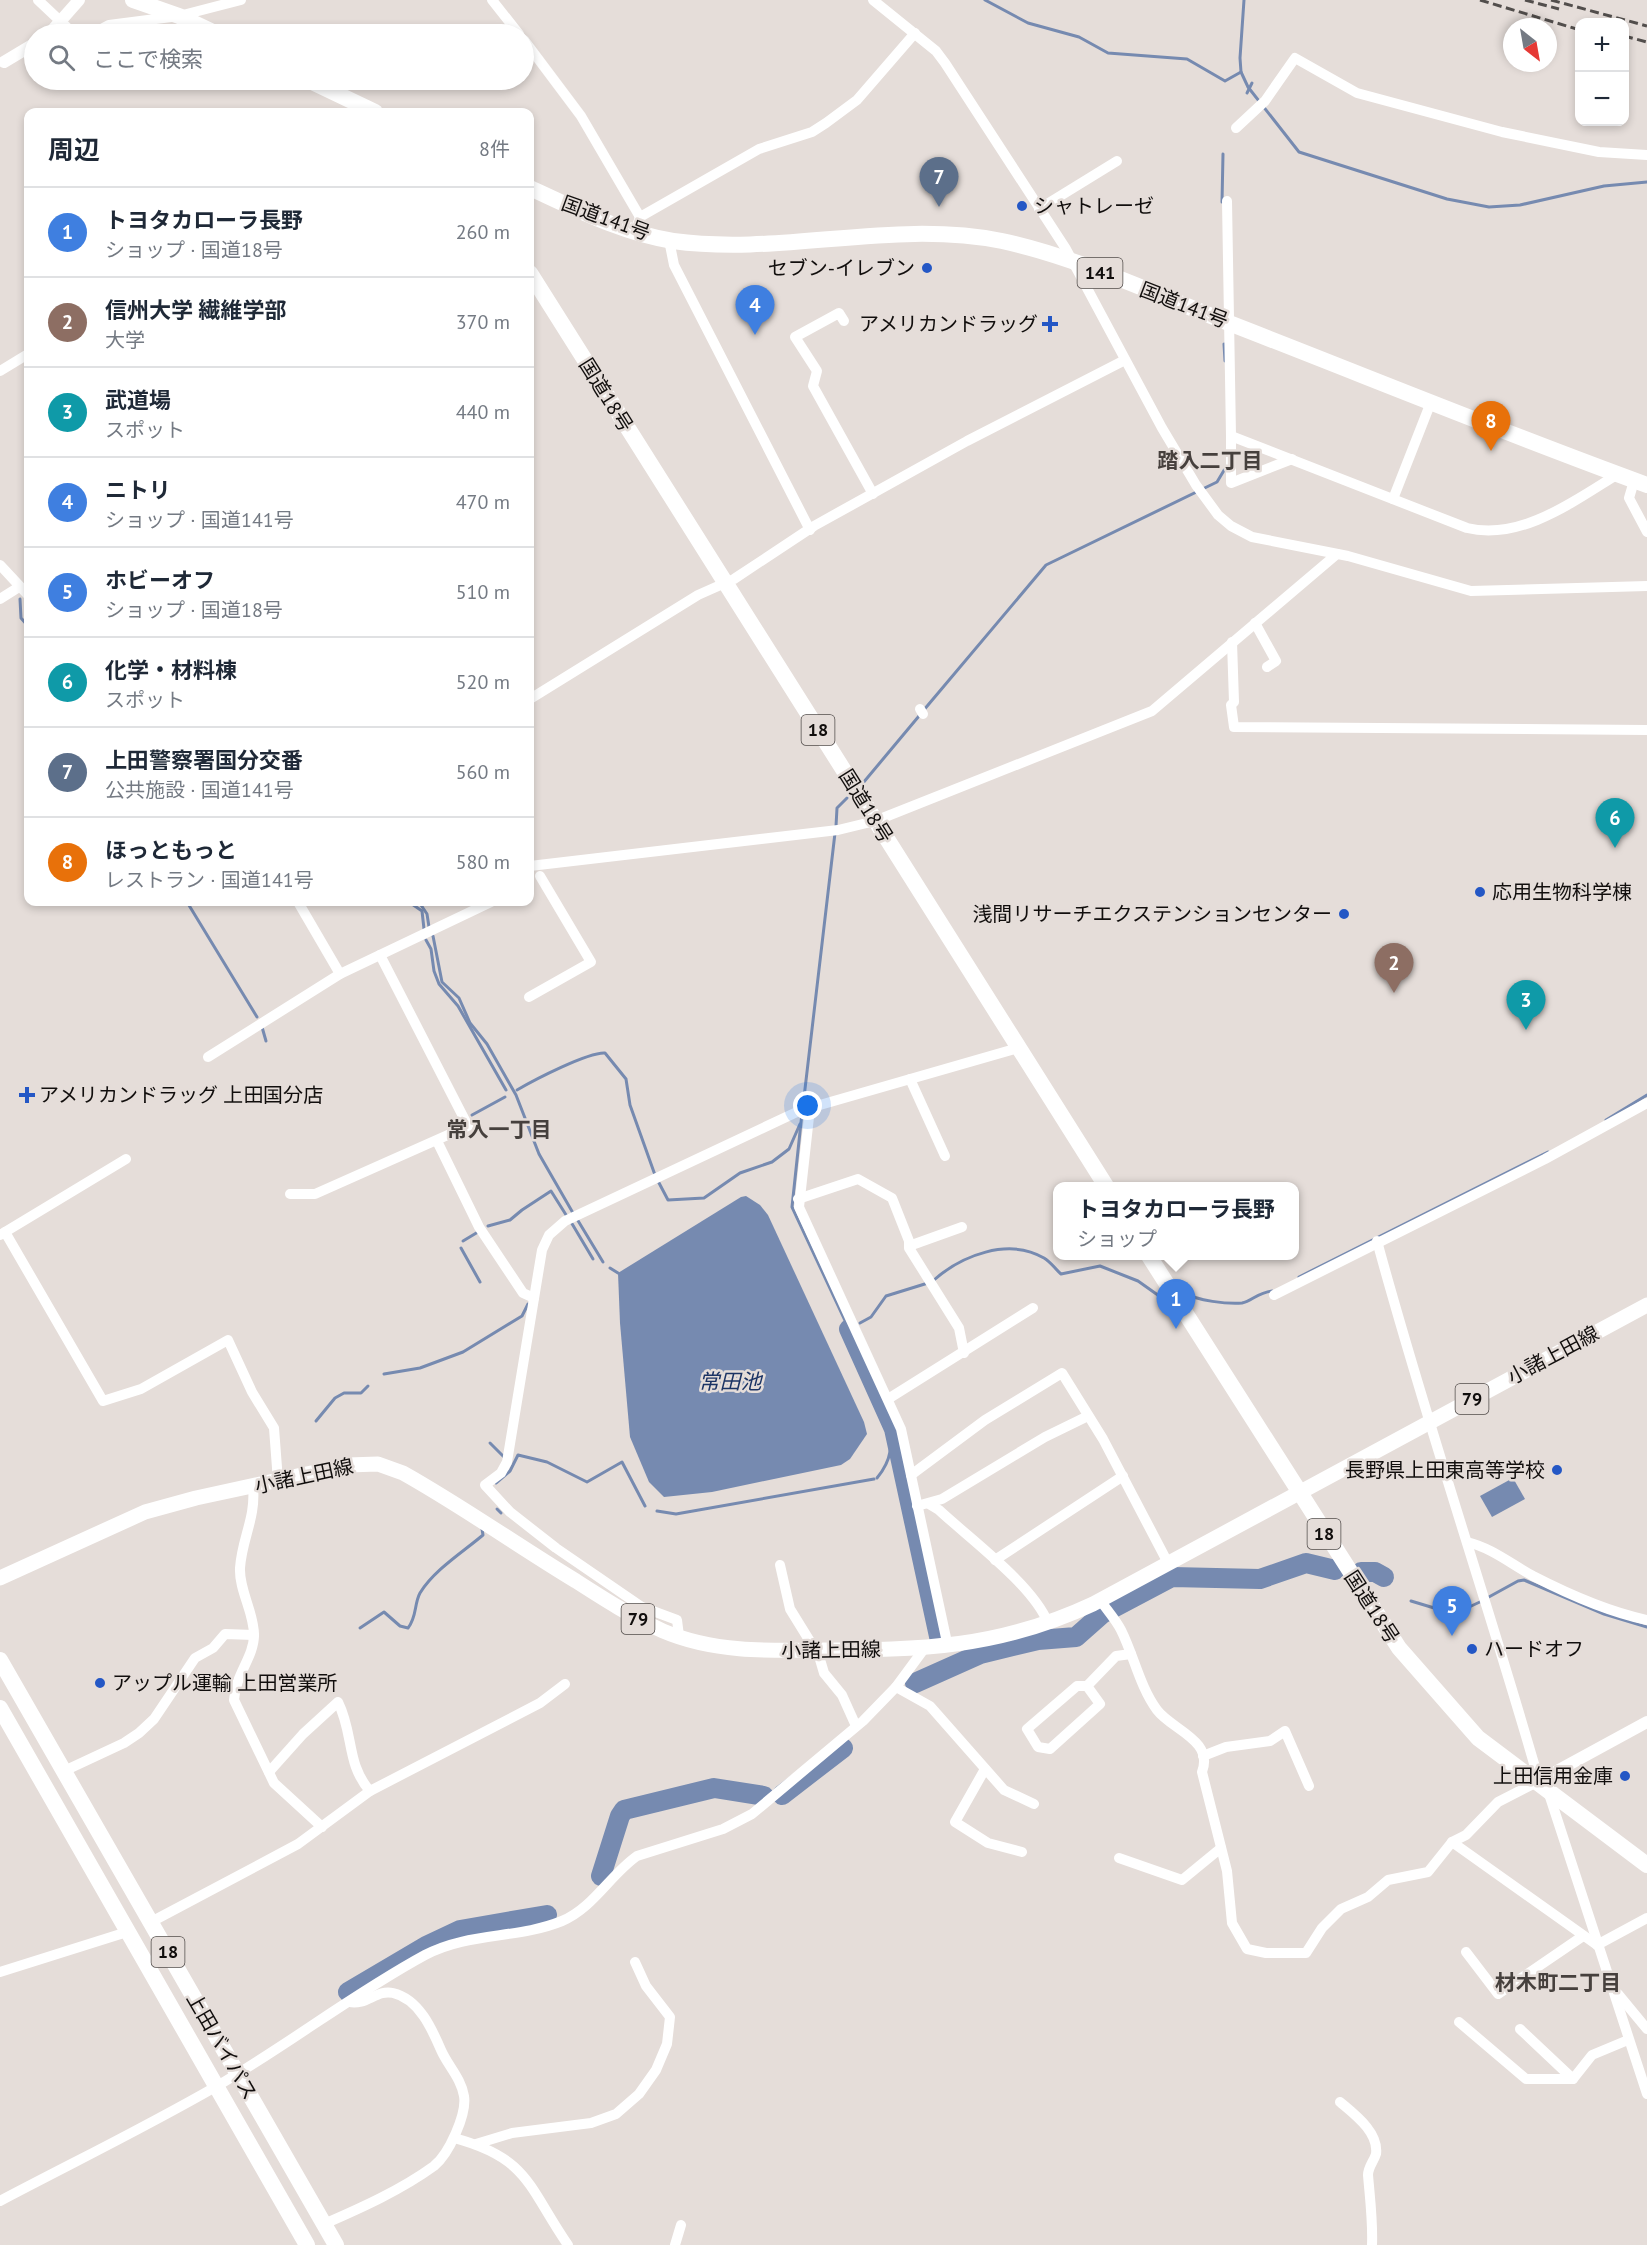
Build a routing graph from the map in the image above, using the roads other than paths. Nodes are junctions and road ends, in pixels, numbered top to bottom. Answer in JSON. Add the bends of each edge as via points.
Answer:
{"nodes":[{"id":1,"x":38,"y":0,"type":"edge"},
{"id":2,"x":79,"y":0,"type":"edge"},
{"id":3,"x":133,"y":0,"type":"edge"},
{"id":4,"x":241,"y":0,"type":"edge"},
{"id":5,"x":492,"y":0,"type":"edge"},
{"id":6,"x":873,"y":0,"type":"edge"},
{"id":7,"x":179,"y":16,"type":"junction"},
{"id":8,"x":58,"y":24,"type":"edge"},
{"id":9,"x":64,"y":24,"type":"edge"},
{"id":10,"x":117,"y":24,"type":"edge"},
{"id":11,"x":196,"y":24,"type":"edge"},
{"id":12,"x":511,"y":24,"type":"edge"},
{"id":13,"x":915,"y":33,"type":"junction"},
{"id":14,"x":24,"y":50,"type":"edge"},
{"id":15,"x":534,"y":53,"type":"edge"},
{"id":16,"x":4,"y":62,"type":"dead end"},
{"id":17,"x":329,"y":90,"type":"edge"},
{"id":18,"x":367,"y":108,"type":"edge"},
{"id":19,"x":1236,"y":128,"type":"dead end"},
{"id":20,"x":1647,"y":155,"type":"edge"},
{"id":21,"x":1117,"y":161,"type":"dead end"},
{"id":22,"x":534,"y":190,"type":"edge"},
{"id":23,"x":1227,"y":201,"type":"dead end"},
{"id":24,"x":1039,"y":209,"type":"junction"},
{"id":25,"x":638,"y":224,"type":"junction"},
{"id":26,"x":669,"y":240,"type":"junction"},
{"id":27,"x":1074,"y":263,"type":"junction"},
{"id":28,"x":534,"y":279,"type":"edge"},
{"id":29,"x":844,"y":321,"type":"dead end"},
{"id":30,"x":1230,"y":323,"type":"junction"},
{"id":31,"x":24,"y":356,"type":"edge"},
{"id":32,"x":1125,"y":360,"type":"junction"},
{"id":33,"x":0,"y":371,"type":"edge"},
{"id":34,"x":1431,"y":402,"type":"junction"},
{"id":35,"x":1231,"y":436,"type":"junction"},
{"id":36,"x":1292,"y":459,"type":"junction"},
{"id":37,"x":1617,"y":474,"type":"junction"},
{"id":38,"x":1641,"y":483,"type":"edge"},
{"id":39,"x":873,"y":494,"type":"junction"},
{"id":40,"x":1394,"y":499,"type":"junction"},
{"id":41,"x":810,"y":530,"type":"junction"},
{"id":42,"x":1647,"y":532,"type":"edge"},
{"id":43,"x":1337,"y":554,"type":"junction"},
{"id":44,"x":0,"y":565,"type":"edge"},
{"id":45,"x":725,"y":584,"type":"junction"},
{"id":46,"x":1647,"y":586,"type":"edge"},
{"id":47,"x":19,"y":587,"type":"junction"},
{"id":48,"x":24,"y":591,"type":"edge"},
{"id":49,"x":0,"y":599,"type":"edge"},
{"id":50,"x":1255,"y":623,"type":"junction"},
{"id":51,"x":1232,"y":642,"type":"junction"},
{"id":52,"x":1267,"y":667,"type":"dead end"},
{"id":53,"x":534,"y":696,"type":"edge"},
{"id":54,"x":1647,"y":730,"type":"edge"},
{"id":55,"x":875,"y":820,"type":"junction"},
{"id":56,"x":549,"y":864,"type":"junction"},
{"id":57,"x":534,"y":866,"type":"edge"},
{"id":58,"x":535,"y":879,"type":"edge"},
{"id":59,"x":300,"y":906,"type":"edge"},
{"id":60,"x":483,"y":906,"type":"edge"},
{"id":61,"x":380,"y":955,"type":"junction"},
{"id":62,"x":340,"y":974,"type":"junction"},
{"id":63,"x":529,"y":998,"type":"dead end"},
{"id":64,"x":1018,"y":1048,"type":"junction"},
{"id":65,"x":208,"y":1057,"type":"dead end"},
{"id":66,"x":909,"y":1079,"type":"junction"},
{"id":67,"x":1647,"y":1103,"type":"edge"},
{"id":68,"x":805,"y":1110,"type":"junction"},
{"id":69,"x":437,"y":1141,"type":"junction"},
{"id":70,"x":945,"y":1156,"type":"dead end"},
{"id":71,"x":126,"y":1159,"type":"dead end"},
{"id":72,"x":1103,"y":1182,"type":"edge"},
{"id":73,"x":290,"y":1194,"type":"dead end"},
{"id":74,"x":798,"y":1199,"type":"junction"},
{"id":75,"x":962,"y":1227,"type":"dead end"},
{"id":76,"x":3,"y":1233,"type":"edge"},
{"id":77,"x":1377,"y":1241,"type":"junction"},
{"id":78,"x":909,"y":1246,"type":"junction"},
{"id":79,"x":1152,"y":1260,"type":"edge"},
{"id":80,"x":1274,"y":1295,"type":"dead end"},
{"id":81,"x":534,"y":1298,"type":"junction"},
{"id":82,"x":1647,"y":1305,"type":"edge"},
{"id":83,"x":1033,"y":1308,"type":"dead end"},
{"id":84,"x":964,"y":1353,"type":"junction"},
{"id":85,"x":888,"y":1399,"type":"junction"},
{"id":86,"x":1088,"y":1416,"type":"junction"},
{"id":87,"x":1429,"y":1422,"type":"junction"},
{"id":88,"x":911,"y":1475,"type":"junction"},
{"id":89,"x":1123,"y":1476,"type":"junction"},
{"id":90,"x":278,"y":1481,"type":"junction"},
{"id":91,"x":253,"y":1486,"type":"junction"},
{"id":92,"x":1298,"y":1492,"type":"junction"},
{"id":93,"x":923,"y":1505,"type":"junction"},
{"id":94,"x":1467,"y":1542,"type":"junction"},
{"id":95,"x":994,"y":1560,"type":"junction"},
{"id":96,"x":1168,"y":1563,"type":"junction"},
{"id":97,"x":780,"y":1565,"type":"dead end"},
{"id":98,"x":0,"y":1578,"type":"edge"},
{"id":99,"x":1100,"y":1600,"type":"junction"},
{"id":100,"x":1647,"y":1620,"type":"edge"},
{"id":101,"x":1048,"y":1623,"type":"junction"},
{"id":102,"x":254,"y":1635,"type":"junction"},
{"id":103,"x":679,"y":1636,"type":"junction"},
{"id":104,"x":948,"y":1647,"type":"junction"},
{"id":105,"x":924,"y":1649,"type":"junction"},
{"id":106,"x":815,"y":1650,"type":"junction"},
{"id":107,"x":1131,"y":1654,"type":"junction"},
{"id":108,"x":0,"y":1660,"type":"edge"},
{"id":109,"x":565,"y":1684,"type":"dead end"},
{"id":110,"x":1087,"y":1686,"type":"junction"},
{"id":111,"x":896,"y":1687,"type":"junction"},
{"id":112,"x":0,"y":1708,"type":"edge"},
{"id":113,"x":1647,"y":1722,"type":"edge"},
{"id":114,"x":856,"y":1726,"type":"junction"},
{"id":115,"x":1203,"y":1756,"type":"junction"},
{"id":116,"x":985,"y":1769,"type":"junction"},
{"id":117,"x":64,"y":1771,"type":"junction"},
{"id":118,"x":268,"y":1772,"type":"junction"},
{"id":119,"x":1535,"y":1783,"type":"junction"},
{"id":120,"x":1308,"y":1786,"type":"dead end"},
{"id":121,"x":370,"y":1791,"type":"junction"},
{"id":122,"x":1549,"y":1794,"type":"junction"},
{"id":123,"x":1034,"y":1804,"type":"dead end"},
{"id":124,"x":322,"y":1827,"type":"junction"},
{"id":125,"x":1452,"y":1842,"type":"junction"},
{"id":126,"x":1221,"y":1848,"type":"junction"},
{"id":127,"x":1022,"y":1852,"type":"dead end"},
{"id":128,"x":1119,"y":1858,"type":"dead end"},
{"id":129,"x":1647,"y":1865,"type":"edge"},
{"id":130,"x":1647,"y":1918,"type":"edge"},
{"id":131,"x":151,"y":1922,"type":"junction"},
{"id":132,"x":127,"y":1932,"type":"junction"},
{"id":133,"x":1583,"y":1936,"type":"junction"},
{"id":134,"x":1597,"y":1945,"type":"junction"},
{"id":135,"x":1466,"y":1952,"type":"dead end"},
{"id":136,"x":635,"y":1962,"type":"dead end"},
{"id":137,"x":0,"y":1972,"type":"edge"},
{"id":138,"x":1614,"y":1989,"type":"junction"},
{"id":139,"x":349,"y":2002,"type":"junction"},
{"id":140,"x":1459,"y":2022,"type":"dead end"},
{"id":141,"x":1520,"y":2029,"type":"dead end"},
{"id":142,"x":1647,"y":2029,"type":"edge"},
{"id":143,"x":1628,"y":2040,"type":"junction"},
{"id":144,"x":237,"y":2073,"type":"junction"},
{"id":145,"x":1574,"y":2079,"type":"junction"},
{"id":146,"x":216,"y":2086,"type":"junction"},
{"id":147,"x":1647,"y":2094,"type":"edge"},
{"id":148,"x":1340,"y":2102,"type":"dead end"},
{"id":149,"x":454,"y":2138,"type":"junction"},
{"id":150,"x":476,"y":2144,"type":"junction"},
{"id":151,"x":0,"y":2201,"type":"edge"},
{"id":152,"x":324,"y":2224,"type":"junction"},
{"id":153,"x":681,"y":2225,"type":"dead end"},
{"id":154,"x":304,"y":2244,"type":"edge"},
{"id":155,"x":336,"y":2245,"type":"edge"},
{"id":156,"x":568,"y":2245,"type":"edge"},
{"id":157,"x":675,"y":2245,"type":"edge"},
{"id":158,"x":1372,"y":2245,"type":"edge"}],
"edges":[{"from":1,"to":9,"type":"street"},
{"from":2,"to":8,"type":"street"},
{"from":3,"to":7,"type":"highway"},
{"from":4,"to":7,"type":"street"},
{"from":5,"to":12,"type":"street"},
{"from":6,"to":13,"type":"street"},
{"from":7,"to":10,"type":"street"},
{"from":7,"to":11,"type":"highway"},
{"from":13,"to":24,"type":"street","via":[[945,63]]},
{"from":13,"to":25,"type":"street","via":[[857,100],[826,123],[812,132],[759,149]]},
{"from":14,"to":16,"type":"street"},
{"from":15,"to":25,"type":"street","via":[[581,116]]},
{"from":17,"to":18,"type":"highway"},
{"from":19,"to":20,"type":"street","via":[[1262,104],[1296,58],[1357,93],[1567,146]]},
{"from":21,"to":24,"type":"street"},
{"from":22,"to":25,"type":"highway","name":"国道141号","number":"141","via":[[617,227]]},
{"from":23,"to":30,"type":"street"},
{"from":24,"to":27,"type":"street"},
{"from":25,"to":26,"type":"highway","name":"国道141号","number":"141"},
{"from":26,"to":27,"type":"highway","name":"国道141号","number":"141","via":[[739,244],[942,233],[1012,244]]},
{"from":26,"to":41,"type":"street","via":[[674,265]]},
{"from":27,"to":30,"type":"highway","name":"国道141号","number":"141"},
{"from":27,"to":32,"type":"street"},
{"from":28,"to":45,"type":"highway","name":"国道18号","number":"18"},
{"from":29,"to":39,"type":"street","via":[[839,313],[795,337],[817,372],[813,386]]},
{"from":30,"to":34,"type":"highway","name":"国道141号","number":"141"},
{"from":30,"to":35,"type":"street"},
{"from":31,"to":33,"type":"street"},
{"from":32,"to":39,"type":"street"},
{"from":32,"to":43,"type":"street","via":[[1196,485],[1218,515],[1243,534]]},
{"from":34,"to":37,"type":"highway","name":"国道141号","number":"141"},
{"from":34,"to":40,"type":"street"},
{"from":35,"to":36,"type":"street"},
{"from":35,"to":36,"type":"street","via":[[1231,483]]},
{"from":36,"to":40,"type":"street"},
{"from":37,"to":38,"type":"highway","name":"国道141号","number":"141"},
{"from":37,"to":40,"type":"street","via":[[1507,531],[1467,528]]},
{"from":38,"to":42,"type":"street","via":[[1629,498]]},
{"from":39,"to":41,"type":"street"},
{"from":41,"to":45,"type":"street"},
{"from":43,"to":46,"type":"street","via":[[1471,591]]},
{"from":43,"to":50,"type":"street"},
{"from":44,"to":47,"type":"street"},
{"from":45,"to":53,"type":"street","via":[[662,616]]},
{"from":45,"to":55,"type":"highway","name":"国道18号","number":"18"},
{"from":47,"to":48,"type":"street"},
{"from":47,"to":49,"type":"street"},
{"from":50,"to":51,"type":"street"},
{"from":50,"to":52,"type":"street","via":[[1276,661]]},
{"from":51,"to":54,"type":"street","via":[[1234,727]]},
{"from":51,"to":55,"type":"street","via":[[1145,715]]},
{"from":55,"to":56,"type":"street","via":[[834,830]]},
{"from":55,"to":64,"type":"highway","name":"国道18号","number":"18"},
{"from":56,"to":57,"type":"street"},
{"from":56,"to":58,"type":"street"},
{"from":58,"to":63,"type":"street","via":[[591,962]]},
{"from":59,"to":62,"type":"street"},
{"from":60,"to":61,"type":"street"},
{"from":61,"to":62,"type":"street"},
{"from":61,"to":69,"type":"street","via":[[468,1126]]},
{"from":62,"to":65,"type":"street"},
{"from":64,"to":66,"type":"street"},
{"from":64,"to":72,"type":"highway","name":"国道18号","number":"18"},
{"from":66,"to":68,"type":"street"},
{"from":66,"to":70,"type":"street"},
{"from":67,"to":77,"type":"street","via":[[1545,1159]]},
{"from":68,"to":74,"type":"street"},
{"from":68,"to":81,"type":"street","via":[[565,1221],[550,1233],[545,1243]]},
{"from":69,"to":73,"type":"street","via":[[315,1194]]},
{"from":69,"to":81,"type":"street","via":[[479,1227],[525,1295]]},
{"from":71,"to":76,"type":"street"},
{"from":74,"to":78,"type":"street","via":[[860,1179],[892,1198]]},
{"from":74,"to":85,"type":"street"},
{"from":75,"to":78,"type":"street"},
{"from":76,"to":90,"type":"street","via":[[103,1401],[141,1389],[228,1340],[274,1428]]},
{"from":77,"to":80,"type":"street"},
{"from":77,"to":87,"type":"street"},
{"from":78,"to":84,"type":"street","via":[[959,1328]]},
{"from":79,"to":92,"type":"highway","name":"国道18号","number":"18"},
{"from":81,"to":103,"type":"street","via":[[507,1462],[497,1477],[485,1485],[510,1512],[556,1548],[642,1607],[677,1620]]},
{"from":82,"to":87,"type":"main road","name":"小諸上田線","number":"79"},
{"from":83,"to":84,"type":"street"},
{"from":84,"to":85,"type":"street"},
{"from":85,"to":88,"type":"street","via":[[902,1434]]},
{"from":86,"to":88,"type":"street","via":[[1061,1373],[986,1420]]},
{"from":86,"to":89,"type":"street"},
{"from":86,"to":93,"type":"street","via":[[942,1499]]},
{"from":87,"to":92,"type":"main road","name":"小諸上田線","number":"79"},
{"from":87,"to":94,"type":"street"},
{"from":88,"to":93,"type":"street"},
{"from":89,"to":95,"type":"street"},
{"from":89,"to":96,"type":"street"},
{"from":90,"to":91,"type":"main road","name":"小諸上田線","number":"79"},
{"from":90,"to":103,"type":"main road","name":"小諸上田線","number":"79","via":[[361,1463],[393,1469],[630,1615]]},
{"from":91,"to":98,"type":"main road","name":"小諸上田線","number":"79","via":[[145,1512]]},
{"from":91,"to":102,"type":"street","via":[[254,1511],[240,1578]]},
{"from":92,"to":96,"type":"main road","name":"小諸上田線","number":"79"},
{"from":92,"to":119,"type":"highway","name":"国道18号","number":"18","via":[[1399,1648],[1478,1738]]},
{"from":93,"to":95,"type":"street"},
{"from":93,"to":104,"type":"street"},
{"from":94,"to":100,"type":"street","via":[[1483,1546],[1575,1595]]},
{"from":94,"to":119,"type":"street","via":[[1535,1767]]},
{"from":95,"to":101,"type":"street","via":[[1039,1605]]},
{"from":96,"to":99,"type":"main road","name":"小諸上田線","number":"79"},
{"from":97,"to":106,"type":"street","via":[[790,1608]]},
{"from":99,"to":101,"type":"main road","name":"小諸上田線","number":"79"},
{"from":99,"to":107,"type":"street"},
{"from":101,"to":104,"type":"main road","name":"小諸上田線","number":"79"},
{"from":102,"to":117,"type":"street","via":[[225,1634],[195,1658],[154,1719],[138,1733]]},
{"from":102,"to":118,"type":"street","via":[[234,1685],[234,1700]]},
{"from":103,"to":106,"type":"main road","name":"小諸上田線","number":"79","via":[[714,1646],[764,1651]]},
{"from":104,"to":105,"type":"main road","name":"小諸上田線","number":"79"},
{"from":105,"to":106,"type":"main road","name":"小諸上田線","number":"79"},
{"from":105,"to":111,"type":"street"},
{"from":106,"to":114,"type":"street"},
{"from":107,"to":110,"type":"street","via":[[1116,1656]]},
{"from":107,"to":115,"type":"street","via":[[1158,1711],[1197,1743]]},
{"from":108,"to":117,"type":"highway","name":"上田バイパス","number":"18"},
{"from":109,"to":121,"type":"street","via":[[546,1700]]},
{"from":110,"to":110,"type":"street","via":[[1077,1686],[1027,1729],[1038,1747],[1050,1749],[1100,1704]]},
{"from":111,"to":114,"type":"street"},
{"from":111,"to":116,"type":"street","via":[[930,1706]]},
{"from":112,"to":132,"type":"highway","name":"上田バイパス","number":"18"},
{"from":113,"to":119,"type":"street"},
{"from":114,"to":139,"type":"street","via":[[752,1814],[723,1829],[637,1856],[565,1920],[442,1948]]},
{"from":115,"to":120,"type":"street","via":[[1226,1747],[1270,1741],[1285,1731]]},
{"from":115,"to":126,"type":"street","via":[[1202,1772]]},
{"from":116,"to":123,"type":"street","via":[[1004,1790]]},
{"from":116,"to":127,"type":"street","via":[[955,1822],[988,1843]]},
{"from":117,"to":131,"type":"highway","name":"上田バイパス","number":"18"},
{"from":118,"to":121,"type":"street","via":[[338,1702],[348,1721],[354,1769]]},
{"from":118,"to":124,"type":"street","via":[[274,1783]]},
{"from":119,"to":122,"type":"highway","name":"国道18号","number":"18"},
{"from":119,"to":125,"type":"street","via":[[1498,1802],[1466,1835]]},
{"from":121,"to":124,"type":"street"},
{"from":122,"to":129,"type":"highway","name":"国道18号","number":"18"},
{"from":122,"to":134,"type":"street"},
{"from":124,"to":131,"type":"street","via":[[260,1867]]},
{"from":125,"to":126,"type":"street","via":[[1428,1872],[1388,1880],[1362,1901],[1341,1909],[1322,1928],[1306,1953],[1266,1953],[1247,1949],[1241,1942],[1232,1923]]},
{"from":125,"to":133,"type":"street"},
{"from":126,"to":128,"type":"street","via":[[1182,1880]]},
{"from":130,"to":134,"type":"street"},
{"from":131,"to":144,"type":"highway","name":"上田バイパス","number":"18"},
{"from":132,"to":137,"type":"street"},
{"from":132,"to":146,"type":"highway","name":"上田バイパス","number":"18"},
{"from":133,"to":134,"type":"street"},
{"from":133,"to":135,"type":"street","via":[[1498,1994]]},
{"from":134,"to":138,"type":"street"},
{"from":136,"to":150,"type":"street","via":[[646,1986],[670,2017],[667,2044],[656,2070],[639,2094],[616,2114],[591,2123],[512,2133]]},
{"from":138,"to":142,"type":"street"},
{"from":138,"to":143,"type":"street"},
{"from":139,"to":144,"type":"street"},
{"from":139,"to":149,"type":"street","via":[[360,2005],[393,1993],[426,2018],[464,2097]]},
{"from":140,"to":145,"type":"street","via":[[1526,2079]]},
{"from":141,"to":145,"type":"street"},
{"from":143,"to":145,"type":"street","via":[[1592,2055]]},
{"from":143,"to":147,"type":"street"},
{"from":144,"to":146,"type":"street"},
{"from":144,"to":152,"type":"highway","name":"上田バイパス","number":"18"},
{"from":146,"to":151,"type":"street"},
{"from":146,"to":154,"type":"highway","name":"上田バイパス","number":"18"},
{"from":148,"to":158,"type":"street","via":[[1372,2135],[1376,2153],[1368,2172]]},
{"from":149,"to":150,"type":"street"},
{"from":149,"to":152,"type":"street","via":[[436,2164],[380,2198]]},
{"from":150,"to":156,"type":"street","via":[[512,2162],[523,2174]]},
{"from":152,"to":155,"type":"highway","name":"上田バイパス","number":"18"},
{"from":153,"to":157,"type":"street"}]}
